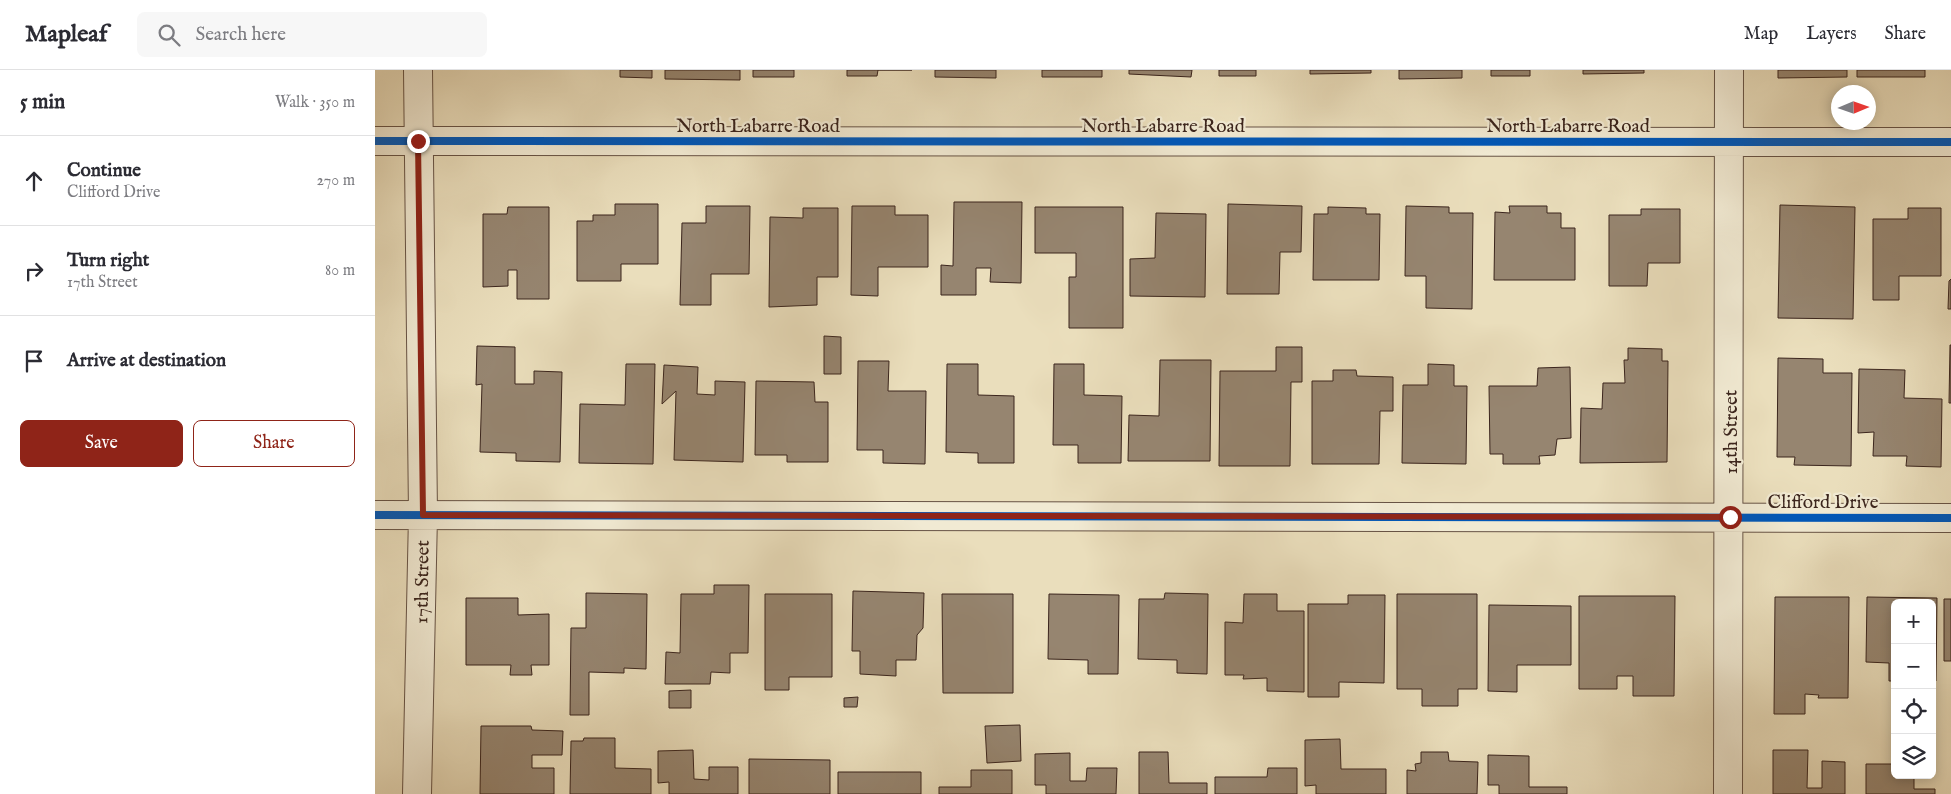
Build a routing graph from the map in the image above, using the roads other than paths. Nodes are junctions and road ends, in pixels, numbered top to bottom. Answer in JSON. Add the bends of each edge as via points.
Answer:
{"nodes":[{"id":1,"x":419,"y":70,"type":"edge"},
{"id":2,"x":1729,"y":70,"type":"edge"},
{"id":3,"x":375,"y":141,"type":"edge"},
{"id":4,"x":418,"y":141,"type":"junction"},
{"id":5,"x":1730,"y":142,"type":"junction"},
{"id":6,"x":1951,"y":142,"type":"edge"},
{"id":7,"x":375,"y":515,"type":"edge"},
{"id":8,"x":423,"y":515,"type":"junction"},
{"id":9,"x":1730,"y":517,"type":"junction"},
{"id":10,"x":1951,"y":518,"type":"edge"},
{"id":11,"x":417,"y":794,"type":"edge"},
{"id":12,"x":1729,"y":794,"type":"edge"}],
"edges":[{"from":1,"to":4,"type":"street","name":"17th Street"},
{"from":2,"to":5,"type":"street","name":"14th Street"},
{"from":3,"to":4,"type":"street","name":"North Labarre Road"},
{"from":4,"to":5,"type":"street","name":"North Labarre Road"},
{"from":4,"to":8,"type":"street","name":"17th Street"},
{"from":5,"to":6,"type":"street","name":"North Labarre Road"},
{"from":5,"to":9,"type":"street","name":"14th Street"},
{"from":7,"to":8,"type":"street","name":"Clifford Drive"},
{"from":8,"to":9,"type":"street","name":"Clifford Drive"},
{"from":8,"to":11,"type":"street","name":"17th Street"},
{"from":9,"to":10,"type":"street","name":"Clifford Drive"},
{"from":9,"to":12,"type":"street","name":"14th Street"}]}
